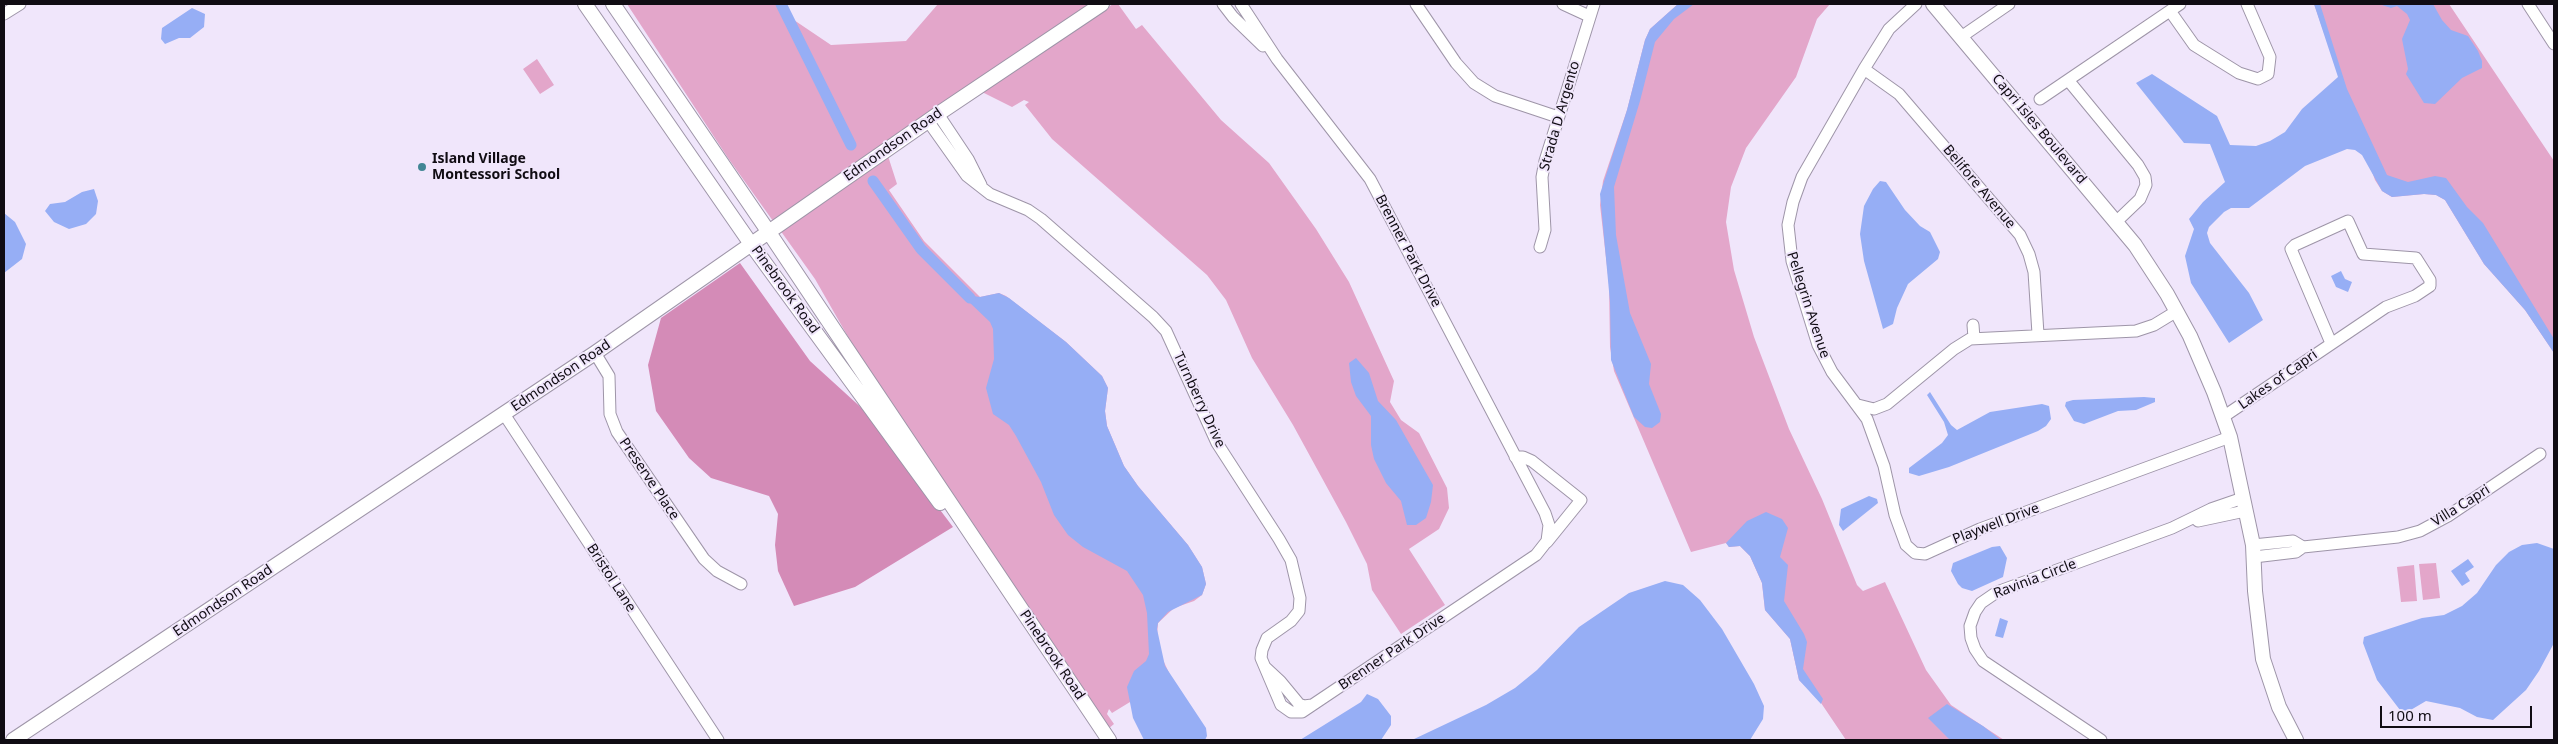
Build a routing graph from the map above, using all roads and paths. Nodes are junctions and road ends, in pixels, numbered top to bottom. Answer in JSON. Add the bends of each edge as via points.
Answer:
{"nodes":[{"id":1,"x":20,"y":4,"type":"edge"},
{"id":2,"x":585,"y":4,"type":"edge"},
{"id":3,"x":613,"y":4,"type":"edge"},
{"id":4,"x":1102,"y":4,"type":"edge"},
{"id":5,"x":1223,"y":4,"type":"edge"},
{"id":6,"x":1241,"y":4,"type":"edge"},
{"id":7,"x":1416,"y":4,"type":"edge"},
{"id":8,"x":1564,"y":4,"type":"edge"},
{"id":9,"x":1594,"y":4,"type":"edge"},
{"id":10,"x":1916,"y":4,"type":"edge"},
{"id":11,"x":1933,"y":4,"type":"edge"},
{"id":12,"x":2009,"y":4,"type":"edge"},
{"id":13,"x":2180,"y":4,"type":"edge"},
{"id":14,"x":2247,"y":4,"type":"edge"},
{"id":15,"x":2528,"y":4,"type":"edge"},
{"id":16,"x":2170,"y":11,"type":"junction"},
{"id":17,"x":4,"y":14,"type":"edge"},
{"id":18,"x":1589,"y":16,"type":"junction"},
{"id":19,"x":1961,"y":37,"type":"junction"},
{"id":20,"x":2554,"y":44,"type":"edge"},
{"id":21,"x":1277,"y":59,"type":"junction"},
{"id":22,"x":1864,"y":69,"type":"junction"},
{"id":23,"x":2068,"y":80,"type":"junction"},
{"id":24,"x":2040,"y":100,"type":"dead end"},
{"id":25,"x":933,"y":117,"type":"junction"},
{"id":26,"x":1558,"y":117,"type":"junction"},
{"id":27,"x":2117,"y":221,"type":"junction"},
{"id":28,"x":768,"y":231,"type":"junction"},
{"id":29,"x":751,"y":244,"type":"junction"},
{"id":30,"x":1540,"y":247,"type":"dead end"},
{"id":31,"x":2178,"y":311,"type":"junction"},
{"id":32,"x":1973,"y":324,"type":"dead end"},
{"id":33,"x":2038,"y":334,"type":"junction"},
{"id":34,"x":1974,"y":338,"type":"junction"},
{"id":35,"x":2331,"y":343,"type":"junction"},
{"id":36,"x":595,"y":353,"type":"junction"},
{"id":37,"x":1858,"y":405,"type":"junction"},
{"id":38,"x":504,"y":414,"type":"junction"},
{"id":39,"x":2223,"y":417,"type":"junction"},
{"id":40,"x":2230,"y":437,"type":"junction"},
{"id":41,"x":2540,"y":454,"type":"dead end"},
{"id":42,"x":1515,"y":457,"type":"junction"},
{"id":43,"x":2244,"y":505,"type":"junction"},
{"id":44,"x":1544,"y":546,"type":"junction"},
{"id":45,"x":2253,"y":551,"type":"junction"},
{"id":46,"x":994,"y":569,"type":"junction"},
{"id":47,"x":741,"y":584,"type":"dead end"},
{"id":48,"x":1312,"y":706,"type":"joint"},
{"id":49,"x":13,"y":740,"type":"edge"},
{"id":50,"x":718,"y":740,"type":"edge"},
{"id":51,"x":1109,"y":740,"type":"edge"},
{"id":52,"x":2101,"y":740,"type":"edge"},
{"id":53,"x":2296,"y":740,"type":"edge"}],
"edges":[{"from":1,"to":17,"type":"street"},
{"from":2,"to":29,"type":"street","name":"Pinebrook Road"},
{"from":3,"to":28,"type":"street","name":"Pinebrook Road"},
{"from":4,"to":25,"type":"street","name":"Edmondson Road"},
{"from":5,"to":21,"type":"street","name":"Brenner Park Drive"},
{"from":6,"to":21,"type":"street","name":"Brenner Park Drive"},
{"from":7,"to":26,"type":"street","via":[[1456,63],[1474,83],[1495,96]]},
{"from":8,"to":18,"type":"street"},
{"from":9,"to":18,"type":"street","name":"Strada D Argento"},
{"from":10,"to":22,"type":"street","name":"Pellegrin Avenue","via":[[1889,29]]},
{"from":11,"to":19,"type":"street","name":"Capri Isles Boulevard"},
{"from":12,"to":19,"type":"street"},
{"from":13,"to":16,"type":"street","name":"Capri Isles Boulevard"},
{"from":14,"to":16,"type":"street","via":[[2270,58],[2268,74],[2258,79],[2239,73],[2194,45]]},
{"from":15,"to":20,"type":"street"},
{"from":16,"to":23,"type":"street","name":"Capri Isles Boulevard"},
{"from":18,"to":26,"type":"street","name":"Strada D Argento"},
{"from":19,"to":27,"type":"street","name":"Capri Isles Boulevard"},
{"from":21,"to":42,"type":"street","name":"Brenner Park Drive","via":[[1370,179]]},
{"from":22,"to":33,"type":"street","name":"Belifore Avenue","via":[[1899,94],[2020,235],[2030,254],[2034,272]]},
{"from":22,"to":37,"type":"street","name":"Pellegrin Avenue","via":[[1802,177],[1788,225],[1792,260],[1818,345],[1832,372]]},
{"from":23,"to":24,"type":"street","name":"Capri Isles Boulevard"},
{"from":23,"to":27,"type":"street","via":[[2145,177],[2146,185],[2140,199]]},
{"from":25,"to":28,"type":"street","name":"Edmondson Road"},
{"from":25,"to":48,"type":"street","name":"Turnberry Drive","via":[[962,170],[994,197],[1028,210],[1041,219],[1153,317],[1171,340],[1217,443],[1283,544],[1294,569],[1300,598],[1299,611],[1295,618],[1271,635],[1261,654],[1276,697],[1283,707],[1299,712]]},
{"from":26,"to":30,"type":"street","name":"Strada D Argento","via":[[1543,170],[1545,230]]},
{"from":27,"to":31,"type":"street","name":"Capri Isles Boulevard"},
{"from":28,"to":29,"type":"street","name":"Edmondson Road"},
{"from":28,"to":46,"type":"street","name":"Pinebrook Road"},
{"from":29,"to":36,"type":"street","name":"Edmondson Road"},
{"from":29,"to":46,"type":"street","name":"Pinebrook Road","via":[[933,495]]},
{"from":31,"to":33,"type":"street","via":[[2154,325],[2136,330]]},
{"from":31,"to":39,"type":"street","name":"Capri Isles Boulevard"},
{"from":32,"to":34,"type":"street"},
{"from":33,"to":34,"type":"street"},
{"from":34,"to":37,"type":"street","via":[[1960,344],[1887,404],[1874,409]]},
{"from":35,"to":35,"type":"street","name":"Lakes of Capri","via":[[2386,307],[2415,296],[2431,284],[2416,258],[2363,254],[2348,221],[2295,245],[2292,250]]},
{"from":35,"to":39,"type":"street","name":"Lakes of Capri"},
{"from":36,"to":38,"type":"street","name":"Edmondson Road"},
{"from":36,"to":47,"type":"street","name":"Preserve Place","via":[[609,376],[610,414],[617,432],[704,559],[717,571]]},
{"from":37,"to":40,"type":"street","name":"Playwell Drive","via":[[1880,452],[1903,538],[1910,549],[1920,554],[1989,525]]},
{"from":38,"to":49,"type":"street","name":"Edmondson Road"},
{"from":38,"to":50,"type":"street","name":"Bristol Lane"},
{"from":39,"to":40,"type":"street","name":"Capri Isles Boulevard"},
{"from":40,"to":43,"type":"street","name":"Capri Isles Boulevard"},
{"from":41,"to":45,"type":"street","name":"Villa Capri","via":[[2434,524],[2408,535],[2303,547],[2296,552]]},
{"from":42,"to":44,"type":"street","name":"Brenner Park Drive","via":[[1548,519],[1549,531]]},
{"from":42,"to":44,"type":"street","name":"Brenner Park Drive","via":[[1532,461],[1581,500]]},
{"from":43,"to":45,"type":"street","name":"Capri Isles Boulevard"},
{"from":43,"to":52,"type":"street","name":"Ravinia Circle","via":[[1997,592],[1981,602],[1973,616],[1971,638],[1984,661]]},
{"from":44,"to":48,"type":"street","name":"Brenner Park Drive","via":[[1536,555]]},
{"from":45,"to":53,"type":"street","name":"Capri Isles Boulevard","via":[[2254,592],[2263,659],[2279,707]]},
{"from":46,"to":51,"type":"street","name":"Pinebrook Road"}]}
